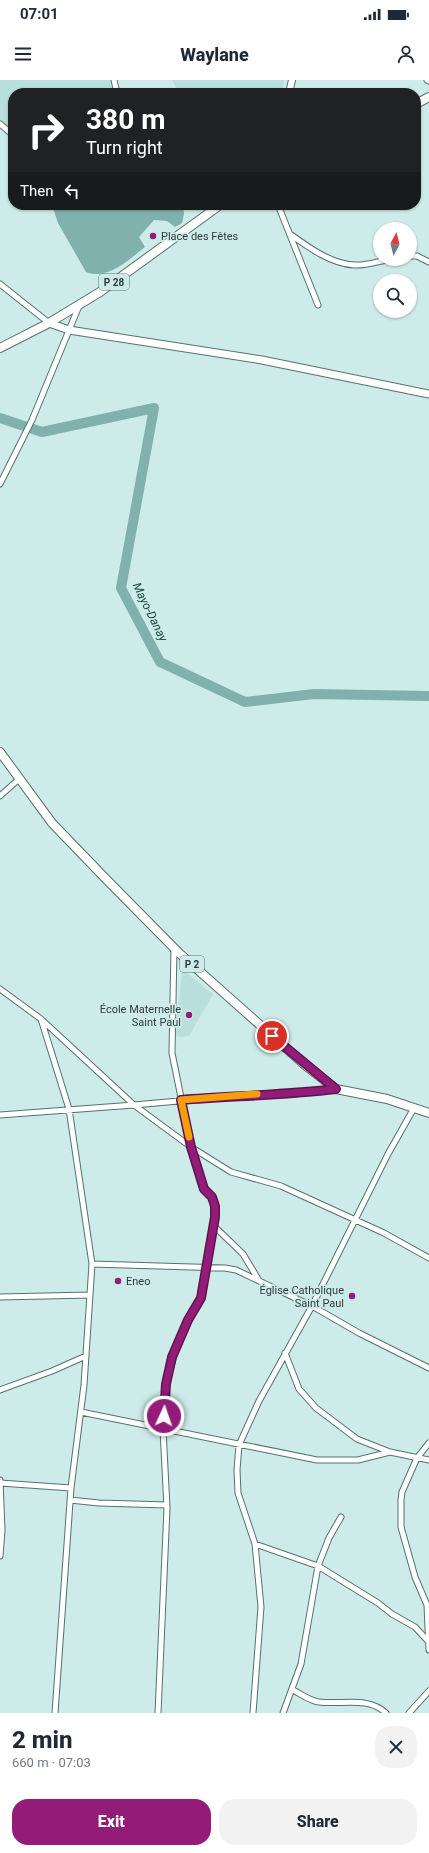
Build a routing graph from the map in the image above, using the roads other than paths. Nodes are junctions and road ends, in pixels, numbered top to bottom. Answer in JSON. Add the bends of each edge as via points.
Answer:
{"nodes":[{"id":1,"x":0,"y":124,"type":"edge"},
{"id":2,"x":8,"y":131,"type":"edge"},
{"id":3,"x":213,"y":210,"type":"edge"},
{"id":4,"x":280,"y":210,"type":"edge"},
{"id":5,"x":290,"y":234,"type":"junction"},
{"id":6,"x":417,"y":256,"type":"edge"},
{"id":7,"x":429,"y":262,"type":"edge"},
{"id":8,"x":373,"y":263,"type":"edge"},
{"id":9,"x":0,"y":284,"type":"edge"},
{"id":10,"x":80,"y":304,"type":"junction"},
{"id":11,"x":318,"y":305,"type":"dead end"},
{"id":12,"x":49,"y":323,"type":"junction"},
{"id":13,"x":69,"y":330,"type":"junction"},
{"id":14,"x":0,"y":348,"type":"edge"},
{"id":15,"x":429,"y":394,"type":"edge"},
{"id":16,"x":0,"y":484,"type":"edge"},
{"id":17,"x":0,"y":752,"type":"edge"},
{"id":18,"x":19,"y":779,"type":"junction"},
{"id":19,"x":0,"y":796,"type":"edge"},
{"id":20,"x":174,"y":947,"type":"junction"},
{"id":21,"x":0,"y":988,"type":"edge"},
{"id":22,"x":41,"y":1019,"type":"junction"},
{"id":23,"x":336,"y":1089,"type":"junction"},
{"id":24,"x":181,"y":1100,"type":"junction"},
{"id":25,"x":134,"y":1106,"type":"junction"},
{"id":26,"x":414,"y":1108,"type":"junction"},
{"id":27,"x":69,"y":1110,"type":"junction"},
{"id":28,"x":429,"y":1113,"type":"edge"},
{"id":29,"x":0,"y":1115,"type":"edge"},
{"id":30,"x":191,"y":1147,"type":"junction"},
{"id":31,"x":356,"y":1220,"type":"junction"},
{"id":32,"x":214,"y":1226,"type":"junction"},
{"id":33,"x":429,"y":1258,"type":"edge"},
{"id":34,"x":92,"y":1264,"type":"junction"},
{"id":35,"x":207,"y":1267,"type":"junction"},
{"id":36,"x":258,"y":1280,"type":"junction"},
{"id":37,"x":90,"y":1295,"type":"junction"},
{"id":38,"x":0,"y":1298,"type":"edge"},
{"id":39,"x":312,"y":1306,"type":"junction"},
{"id":40,"x":285,"y":1353,"type":"junction"},
{"id":41,"x":86,"y":1356,"type":"junction"},
{"id":42,"x":429,"y":1368,"type":"edge"},
{"id":43,"x":0,"y":1390,"type":"edge"},
{"id":44,"x":80,"y":1412,"type":"junction"},
{"id":45,"x":163,"y":1429,"type":"junction"},
{"id":46,"x":429,"y":1443,"type":"edge"},
{"id":47,"x":239,"y":1445,"type":"junction"},
{"id":48,"x":390,"y":1452,"type":"junction"},
{"id":49,"x":417,"y":1458,"type":"junction"},
{"id":50,"x":429,"y":1460,"type":"edge"},
{"id":51,"x":0,"y":1482,"type":"edge"},
{"id":52,"x":71,"y":1488,"type":"junction"},
{"id":53,"x":70,"y":1500,"type":"junction"},
{"id":54,"x":167,"y":1505,"type":"junction"},
{"id":55,"x":341,"y":1517,"type":"dead end"},
{"id":56,"x":255,"y":1544,"type":"junction"},
{"id":57,"x":0,"y":1556,"type":"edge"},
{"id":58,"x":318,"y":1566,"type":"junction"},
{"id":59,"x":428,"y":1606,"type":"edge"},
{"id":60,"x":428,"y":1642,"type":"edge"},
{"id":61,"x":429,"y":1650,"type":"edge"},
{"id":62,"x":293,"y":1690,"type":"junction"},
{"id":63,"x":429,"y":1691,"type":"edge"},
{"id":64,"x":55,"y":1713,"type":"edge"},
{"id":65,"x":158,"y":1713,"type":"edge"},
{"id":66,"x":253,"y":1713,"type":"edge"},
{"id":67,"x":283,"y":1713,"type":"edge"},
{"id":68,"x":386,"y":1713,"type":"edge"},
{"id":69,"x":409,"y":1713,"type":"edge"}],
"edges":[{"from":1,"to":2,"type":"street"},
{"from":3,"to":10,"type":"main road","number":"P 28"},
{"from":4,"to":5,"type":"street"},
{"from":5,"to":8,"type":"street","via":[[311,249],[348,265]]},
{"from":5,"to":11,"type":"street"},
{"from":6,"to":7,"type":"street"},
{"from":9,"to":12,"type":"street"},
{"from":10,"to":12,"type":"main road","number":"P 28"},
{"from":10,"to":13,"type":"street"},
{"from":12,"to":13,"type":"main road"},
{"from":12,"to":14,"type":"main road","number":"P 28"},
{"from":13,"to":15,"type":"main road","via":[[262,360]]},
{"from":13,"to":16,"type":"street","via":[[32,420]]},
{"from":17,"to":18,"type":"main road","number":"P 2"},
{"from":18,"to":19,"type":"street"},
{"from":18,"to":20,"type":"main road","number":"P 2","via":[[52,823]]},
{"from":20,"to":23,"type":"main road","number":"P 2","via":[[272,1036]]},
{"from":20,"to":24,"type":"street","via":[[172,1053]]},
{"from":21,"to":22,"type":"street"},
{"from":22,"to":25,"type":"street"},
{"from":22,"to":27,"type":"street"},
{"from":23,"to":24,"type":"street","via":[[295,1094],[256,1094]]},
{"from":23,"to":26,"type":"main road","number":"P 2","via":[[387,1099]]},
{"from":24,"to":25,"type":"street"},
{"from":24,"to":30,"type":"street"},
{"from":25,"to":27,"type":"street"},
{"from":25,"to":30,"type":"street"},
{"from":26,"to":28,"type":"main road","number":"P 2"},
{"from":26,"to":31,"type":"street"},
{"from":27,"to":29,"type":"street"},
{"from":27,"to":34,"type":"street"},
{"from":30,"to":31,"type":"street","via":[[231,1172],[281,1186]]},
{"from":30,"to":32,"type":"street","via":[[204,1189],[212,1197],[215,1206]]},
{"from":31,"to":33,"type":"street"},
{"from":31,"to":39,"type":"street"},
{"from":32,"to":35,"type":"street"},
{"from":32,"to":36,"type":"street","via":[[243,1254]]},
{"from":34,"to":35,"type":"street"},
{"from":34,"to":37,"type":"street"},
{"from":35,"to":36,"type":"street","via":[[236,1270]]},
{"from":35,"to":45,"type":"street","via":[[201,1298],[172,1357],[166,1384]]},
{"from":36,"to":39,"type":"street"},
{"from":37,"to":38,"type":"street"},
{"from":37,"to":41,"type":"street"},
{"from":39,"to":40,"type":"street"},
{"from":39,"to":42,"type":"street"},
{"from":40,"to":47,"type":"street"},
{"from":40,"to":48,"type":"street","via":[[299,1389],[316,1408],[357,1439]]},
{"from":41,"to":43,"type":"street"},
{"from":41,"to":44,"type":"street"},
{"from":44,"to":45,"type":"street"},
{"from":44,"to":52,"type":"street"},
{"from":45,"to":47,"type":"street"},
{"from":45,"to":54,"type":"street"},
{"from":46,"to":49,"type":"street"},
{"from":47,"to":48,"type":"street","via":[[317,1460],[358,1460]]},
{"from":47,"to":56,"type":"street","via":[[238,1493]]},
{"from":48,"to":49,"type":"street"},
{"from":49,"to":50,"type":"street"},
{"from":49,"to":59,"type":"street","via":[[402,1492],[401,1527],[415,1577]]},
{"from":51,"to":52,"type":"street"},
{"from":51,"to":57,"type":"street"},
{"from":52,"to":53,"type":"street"},
{"from":53,"to":54,"type":"street"},
{"from":53,"to":64,"type":"street"},
{"from":54,"to":65,"type":"street"},
{"from":55,"to":58,"type":"street"},
{"from":56,"to":58,"type":"street"},
{"from":56,"to":66,"type":"street","via":[[261,1607]]},
{"from":58,"to":60,"type":"street","via":[[415,1628]]},
{"from":58,"to":62,"type":"street","via":[[301,1664]]},
{"from":59,"to":60,"type":"street"},
{"from":60,"to":61,"type":"street"},
{"from":62,"to":67,"type":"street"},
{"from":62,"to":68,"type":"street","via":[[315,1701],[344,1704],[359,1702],[376,1706]]},
{"from":63,"to":69,"type":"street"}]}
